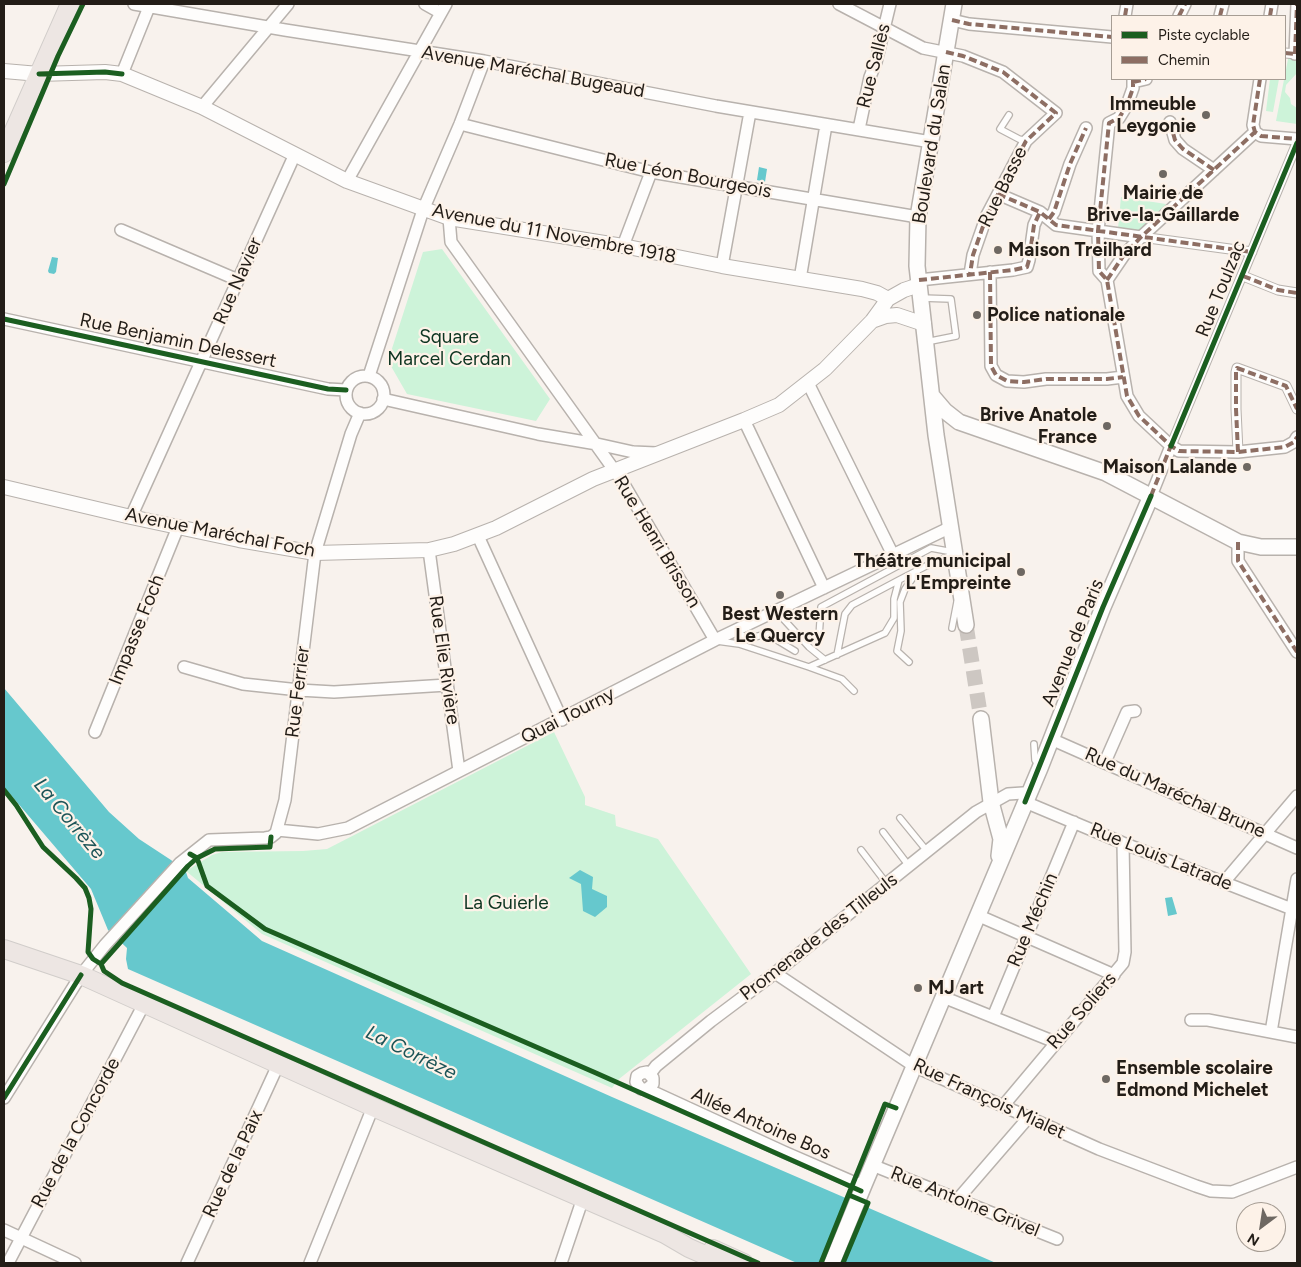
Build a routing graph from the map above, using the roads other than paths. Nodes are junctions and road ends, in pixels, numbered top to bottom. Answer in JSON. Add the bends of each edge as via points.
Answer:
{"nodes":[{"id":1,"x":70,"y":4,"type":"edge"},
{"id":2,"x":134,"y":4,"type":"edge"},
{"id":3,"x":288,"y":4,"type":"edge"},
{"id":4,"x":425,"y":4,"type":"edge"},
{"id":5,"x":839,"y":4,"type":"edge"},
{"id":6,"x":890,"y":4,"type":"edge"},
{"id":7,"x":954,"y":4,"type":"edge"},
{"id":8,"x":1297,"y":4,"type":"edge"},
{"id":9,"x":149,"y":6,"type":"junction"},
{"id":10,"x":443,"y":8,"type":"edge"},
{"id":11,"x":952,"y":20,"type":"junction"},
{"id":12,"x":268,"y":27,"type":"junction"},
{"id":13,"x":884,"y":27,"type":"junction"},
{"id":14,"x":1111,"y":37,"type":"edge"},
{"id":15,"x":420,"y":52,"type":"junction"},
{"id":16,"x":946,"y":52,"type":"junction"},
{"id":17,"x":1292,"y":54,"type":"edge"},
{"id":18,"x":484,"y":62,"type":"junction"},
{"id":19,"x":4,"y":72,"type":"edge"},
{"id":20,"x":39,"y":74,"type":"junction"},
{"id":21,"x":122,"y":74,"type":"junction"},
{"id":22,"x":1260,"y":80,"type":"edge"},
{"id":23,"x":1133,"y":81,"type":"edge"},
{"id":24,"x":202,"y":107,"type":"junction"},
{"id":25,"x":750,"y":112,"type":"junction"},
{"id":26,"x":1009,"y":115,"type":"dead end"},
{"id":27,"x":1170,"y":122,"type":"dead end"},
{"id":28,"x":460,"y":124,"type":"junction"},
{"id":29,"x":826,"y":124,"type":"junction"},
{"id":30,"x":1086,"y":128,"type":"dead end"},
{"id":31,"x":859,"y":129,"type":"junction"},
{"id":32,"x":1255,"y":132,"type":"junction"},
{"id":33,"x":1297,"y":139,"type":"edge"},
{"id":34,"x":1026,"y":141,"type":"junction"},
{"id":35,"x":932,"y":142,"type":"junction"},
{"id":36,"x":1297,"y":143,"type":"edge"},
{"id":37,"x":4,"y":153,"type":"edge"},
{"id":38,"x":295,"y":154,"type":"junction"},
{"id":39,"x":1214,"y":170,"type":"junction"},
{"id":40,"x":651,"y":172,"type":"junction"},
{"id":41,"x":347,"y":181,"type":"junction"},
{"id":42,"x":737,"y":187,"type":"junction"},
{"id":43,"x":998,"y":194,"type":"junction"},
{"id":44,"x":814,"y":200,"type":"junction"},
{"id":45,"x":423,"y":210,"type":"junction"},
{"id":46,"x":1044,"y":215,"type":"junction"},
{"id":47,"x":918,"y":217,"type":"junction"},
{"id":48,"x":449,"y":218,"type":"junction"},
{"id":49,"x":121,"y":230,"type":"dead end"},
{"id":50,"x":1098,"y":231,"type":"junction"},
{"id":51,"x":1141,"y":237,"type":"junction"},
{"id":52,"x":623,"y":246,"type":"junction"},
{"id":53,"x":1252,"y":252,"type":"junction"},
{"id":54,"x":722,"y":266,"type":"junction"},
{"id":55,"x":990,"y":272,"type":"junction"},
{"id":56,"x":970,"y":274,"type":"junction"},
{"id":57,"x":1242,"y":276,"type":"junction"},
{"id":58,"x":800,"y":279,"type":"junction"},
{"id":59,"x":238,"y":280,"type":"junction"},
{"id":60,"x":1107,"y":280,"type":"junction"},
{"id":61,"x":919,"y":288,"type":"junction"},
{"id":62,"x":1297,"y":293,"type":"edge"},
{"id":63,"x":888,"y":299,"type":"junction"},
{"id":64,"x":4,"y":319,"type":"edge"},
{"id":65,"x":872,"y":321,"type":"junction"},
{"id":66,"x":924,"y":324,"type":"junction"},
{"id":67,"x":926,"y":342,"type":"junction"},
{"id":68,"x":202,"y":361,"type":"junction"},
{"id":69,"x":369,"y":376,"type":"junction"},
{"id":70,"x":1123,"y":377,"type":"junction"},
{"id":71,"x":808,"y":383,"type":"junction"},
{"id":72,"x":346,"y":390,"type":"junction"},
{"id":73,"x":933,"y":397,"type":"junction"},
{"id":74,"x":383,"y":399,"type":"junction"},
{"id":75,"x":1297,"y":409,"type":"edge"},
{"id":76,"x":360,"y":413,"type":"junction"},
{"id":77,"x":744,"y":420,"type":"junction"},
{"id":78,"x":1297,"y":437,"type":"edge"},
{"id":79,"x":597,"y":444,"type":"junction"},
{"id":80,"x":1171,"y":446,"type":"junction"},
{"id":81,"x":1238,"y":452,"type":"junction"},
{"id":82,"x":660,"y":453,"type":"junction"},
{"id":83,"x":615,"y":470,"type":"junction"},
{"id":84,"x":4,"y":487,"type":"edge"},
{"id":85,"x":1151,"y":496,"type":"junction"},
{"id":86,"x":131,"y":517,"type":"junction"},
{"id":87,"x":178,"y":527,"type":"junction"},
{"id":88,"x":951,"y":527,"type":"junction"},
{"id":89,"x":478,"y":536,"type":"junction"},
{"id":90,"x":1238,"y":542,"type":"junction"},
{"id":91,"x":1297,"y":547,"type":"edge"},
{"id":92,"x":429,"y":550,"type":"junction"},
{"id":93,"x":315,"y":553,"type":"junction"},
{"id":94,"x":956,"y":553,"type":"junction"},
{"id":95,"x":893,"y":555,"type":"junction"},
{"id":96,"x":918,"y":570,"type":"junction"},
{"id":97,"x":899,"y":580,"type":"junction"},
{"id":98,"x":824,"y":588,"type":"junction"},
{"id":99,"x":776,"y":611,"type":"junction"},
{"id":100,"x":959,"y":626,"type":"tunnel mouth"},
{"id":101,"x":732,"y":632,"type":"junction"},
{"id":102,"x":819,"y":637,"type":"dead end"},
{"id":103,"x":715,"y":640,"type":"junction"},
{"id":104,"x":795,"y":651,"type":"dead end"},
{"id":105,"x":1297,"y":652,"type":"edge"},
{"id":106,"x":837,"y":655,"type":"junction"},
{"id":107,"x":825,"y":660,"type":"junction"},
{"id":108,"x":908,"y":662,"type":"dead end"},
{"id":109,"x":184,"y":667,"type":"dead end"},
{"id":110,"x":809,"y":667,"type":"junction"},
{"id":111,"x":447,"y":685,"type":"junction"},
{"id":112,"x":299,"y":690,"type":"junction"},
{"id":113,"x":854,"y":691,"type":"dead end"},
{"id":114,"x":1135,"y":711,"type":"dead end"},
{"id":115,"x":981,"y":719,"type":"tunnel mouth"},
{"id":116,"x":562,"y":720,"type":"junction"},
{"id":117,"x":95,"y":732,"type":"dead end"},
{"id":118,"x":1052,"y":739,"type":"junction"},
{"id":119,"x":1034,"y":744,"type":"dead end"},
{"id":120,"x":1105,"y":762,"type":"junction"},
{"id":121,"x":1040,"y":768,"type":"junction"},
{"id":122,"x":458,"y":771,"type":"junction"},
{"id":123,"x":1297,"y":796,"type":"edge"},
{"id":124,"x":1026,"y":799,"type":"junction"},
{"id":125,"x":991,"y":802,"type":"junction"},
{"id":126,"x":900,"y":818,"type":"dead end"},
{"id":127,"x":1074,"y":822,"type":"junction"},
{"id":128,"x":277,"y":830,"type":"junction"},
{"id":129,"x":882,"y":832,"type":"dead end"},
{"id":130,"x":1266,"y":833,"type":"junction"},
{"id":131,"x":1123,"y":843,"type":"junction"},
{"id":132,"x":1297,"y":848,"type":"edge"},
{"id":133,"x":861,"y":850,"type":"dead end"},
{"id":134,"x":927,"y":851,"type":"junction"},
{"id":135,"x":909,"y":866,"type":"junction"},
{"id":136,"x":997,"y":869,"type":"junction"},
{"id":137,"x":1297,"y":879,"type":"edge"},
{"id":138,"x":1224,"y":882,"type":"junction"},
{"id":139,"x":886,"y":884,"type":"junction"},
{"id":140,"x":1294,"y":910,"type":"edge"},
{"id":141,"x":977,"y":915,"type":"junction"},
{"id":142,"x":1026,"y":936,"type":"junction"},
{"id":143,"x":4,"y":949,"type":"edge"},
{"id":144,"x":775,"y":973,"type":"junction"},
{"id":145,"x":81,"y":975,"type":"junction"},
{"id":146,"x":1114,"y":975,"type":"junction"},
{"id":147,"x":943,"y":997,"type":"junction"},
{"id":148,"x":144,"y":1004,"type":"junction"},
{"id":149,"x":993,"y":1017,"type":"junction"},
{"id":150,"x":1191,"y":1020,"type":"dead end"},
{"id":151,"x":1271,"y":1032,"type":"junction"},
{"id":152,"x":1297,"y":1036,"type":"edge"},
{"id":153,"x":1055,"y":1042,"type":"junction"},
{"id":154,"x":278,"y":1064,"type":"junction"},
{"id":155,"x":914,"y":1066,"type":"junction"},
{"id":156,"x":647,"y":1089,"type":"joint"},
{"id":157,"x":4,"y":1098,"type":"edge"},
{"id":158,"x":1003,"y":1106,"type":"junction"},
{"id":159,"x":373,"y":1108,"type":"junction"},
{"id":160,"x":1028,"y":1118,"type":"junction"},
{"id":161,"x":872,"y":1165,"type":"junction"},
{"id":162,"x":1297,"y":1167,"type":"edge"},
{"id":163,"x":862,"y":1188,"type":"junction"},
{"id":164,"x":583,"y":1198,"type":"junction"},
{"id":165,"x":958,"y":1199,"type":"junction"},
{"id":166,"x":4,"y":1230,"type":"edge"},
{"id":167,"x":665,"y":1234,"type":"junction"},
{"id":168,"x":21,"y":1238,"type":"junction"},
{"id":169,"x":1057,"y":1239,"type":"dead end"},
{"id":170,"x":8,"y":1263,"type":"edge"},
{"id":171,"x":75,"y":1263,"type":"edge"},
{"id":172,"x":186,"y":1263,"type":"edge"},
{"id":173,"x":310,"y":1263,"type":"edge"},
{"id":174,"x":561,"y":1263,"type":"edge"},
{"id":175,"x":723,"y":1263,"type":"edge"},
{"id":176,"x":744,"y":1263,"type":"edge"},
{"id":177,"x":832,"y":1263,"type":"edge"}],
"edges":[{"from":1,"to":20,"type":"main road"},
{"from":2,"to":9,"type":"street","name":"Avenue Maréchal Bugeaud"},
{"from":3,"to":12,"type":"street"},
{"from":4,"to":10,"type":"street"},
{"from":5,"to":13,"type":"street"},
{"from":6,"to":13,"type":"street","name":"Rue Sallès"},
{"from":7,"to":11,"type":"main road","name":"Boulevard du Salan"},
{"from":8,"to":17,"type":"street"},
{"from":9,"to":12,"type":"street","name":"Avenue Maréchal Bugeaud"},
{"from":9,"to":21,"type":"street"},
{"from":10,"to":15,"type":"street"},
{"from":11,"to":14,"type":"street"},
{"from":11,"to":16,"type":"main road","name":"Boulevard du Salan"},
{"from":12,"to":15,"type":"street","name":"Avenue Maréchal Bugeaud"},
{"from":12,"to":24,"type":"street"},
{"from":13,"to":16,"type":"street","via":[[923,48]]},
{"from":13,"to":31,"type":"street","name":"Rue Sallès"},
{"from":15,"to":18,"type":"street","name":"Avenue Maréchal Bugeaud"},
{"from":15,"to":41,"type":"street"},
{"from":16,"to":34,"type":"street","name":"Rue Basse","via":[[1003,72],[1056,113]]},
{"from":16,"to":35,"type":"main road","name":"Boulevard du Salan"},
{"from":18,"to":25,"type":"street","name":"Avenue Maréchal Bugeaud"},
{"from":18,"to":28,"type":"street"},
{"from":19,"to":20,"type":"street","name":"Avenue du 11 Novembre 1918"},
{"from":20,"to":21,"type":"street","name":"Avenue du 11 Novembre 1918"},
{"from":20,"to":37,"type":"main road"},
{"from":21,"to":24,"type":"street","name":"Avenue du 11 Novembre 1918"},
{"from":22,"to":32,"type":"street","via":[[1253,125]]},
{"from":23,"to":50,"type":"street","via":[[1127,105],[1119,118],[1109,123]]},
{"from":24,"to":38,"type":"street","name":"Avenue du 11 Novembre 1918"},
{"from":25,"to":29,"type":"street","name":"Avenue Maréchal Bugeaud"},
{"from":25,"to":42,"type":"street"},
{"from":26,"to":34,"type":"lane","via":[[1000,129]]},
{"from":27,"to":39,"type":"street","via":[[1175,140],[1183,149]]},
{"from":28,"to":40,"type":"street","name":"Rue Léon Bourgeois"},
{"from":28,"to":45,"type":"street"},
{"from":29,"to":31,"type":"street","name":"Avenue Maréchal Bugeaud"},
{"from":29,"to":44,"type":"street"},
{"from":30,"to":46,"type":"street","via":[[1054,212]]},
{"from":31,"to":35,"type":"street","name":"Avenue Maréchal Bugeaud"},
{"from":32,"to":33,"type":"street","via":[[1262,136]]},
{"from":32,"to":39,"type":"street"},
{"from":34,"to":43,"type":"street","name":"Rue Basse"},
{"from":35,"to":47,"type":"main road","name":"Boulevard du Salan"},
{"from":36,"to":53,"type":"street","name":"Rue Toulzac"},
{"from":38,"to":41,"type":"street","name":"Avenue du 11 Novembre 1918"},
{"from":38,"to":59,"type":"street","name":"Rue Navier"},
{"from":39,"to":51,"type":"street"},
{"from":40,"to":42,"type":"street","name":"Rue Léon Bourgeois"},
{"from":40,"to":52,"type":"street"},
{"from":41,"to":45,"type":"street","name":"Avenue du 11 Novembre 1918"},
{"from":42,"to":44,"type":"street","name":"Rue Léon Bourgeois"},
{"from":42,"to":54,"type":"street"},
{"from":43,"to":46,"type":"street"},
{"from":43,"to":56,"type":"street","name":"Rue Basse","via":[[973,255]]},
{"from":44,"to":47,"type":"street","name":"Rue Léon Bourgeois"},
{"from":44,"to":58,"type":"street"},
{"from":45,"to":48,"type":"street","name":"Avenue du 11 Novembre 1918"},
{"from":45,"to":69,"type":"street"},
{"from":46,"to":50,"type":"street","via":[[1056,225]]},
{"from":46,"to":55,"type":"street","via":[[1034,225],[1027,267]]},
{"from":47,"to":61,"type":"main road","name":"Boulevard du Salan"},
{"from":48,"to":52,"type":"street","name":"Avenue du 11 Novembre 1918"},
{"from":48,"to":79,"type":"street","name":"Rue Henri Brisson","via":[[450,242]]},
{"from":49,"to":59,"type":"street"},
{"from":50,"to":51,"type":"street"},
{"from":50,"to":60,"type":"street","via":[[1099,270]]},
{"from":51,"to":53,"type":"street"},
{"from":51,"to":60,"type":"street"},
{"from":52,"to":54,"type":"street","name":"Avenue du 11 Novembre 1918"},
{"from":53,"to":57,"type":"street","name":"Rue Toulzac"},
{"from":54,"to":58,"type":"street","name":"Avenue du 11 Novembre 1918"},
{"from":55,"to":56,"type":"street"},
{"from":55,"to":70,"type":"street","via":[[991,366],[996,375],[1008,381],[1024,382]]},
{"from":56,"to":61,"type":"street"},
{"from":57,"to":62,"type":"street","via":[[1278,290]]},
{"from":57,"to":80,"type":"street","name":"Rue Toulzac"},
{"from":58,"to":63,"type":"street","name":"Avenue du 11 Novembre 1918","via":[[862,288]]},
{"from":59,"to":68,"type":"street","name":"Rue Navier"},
{"from":60,"to":70,"type":"street"},
{"from":61,"to":63,"type":"street","name":"Avenue Maréchal Foch","via":[[904,290]]},
{"from":61,"to":66,"type":"main road","name":"Boulevard du Salan"},
{"from":61,"to":67,"type":"lane","via":[[951,299],[955,327],[956,336]]},
{"from":63,"to":65,"type":"street","name":"Avenue Maréchal Foch"},
{"from":64,"to":68,"type":"street","name":"Rue Benjamin Delessert"},
{"from":65,"to":66,"type":"street","via":[[897,315]]},
{"from":65,"to":71,"type":"street","name":"Avenue Maréchal Foch"},
{"from":66,"to":67,"type":"main road","name":"Boulevard du Salan"},
{"from":67,"to":73,"type":"main road","name":"Boulevard du Salan"},
{"from":68,"to":72,"type":"street","name":"Rue Benjamin Delessert","via":[[328,389]]},
{"from":68,"to":86,"type":"street","name":"Rue Navier"},
{"from":69,"to":72,"type":"street","via":[[357,378]]},
{"from":69,"to":74,"type":"street","via":[[379,382]]},
{"from":70,"to":80,"type":"street","via":[[1127,396],[1139,416]]},
{"from":71,"to":77,"type":"street","name":"Avenue Maréchal Foch","via":[[779,405]]},
{"from":71,"to":95,"type":"street"},
{"from":72,"to":76,"type":"street","via":[[350,407]]},
{"from":73,"to":85,"type":"main road","via":[[959,422],[1106,473]]},
{"from":73,"to":88,"type":"main road","name":"Boulevard du Salan"},
{"from":74,"to":76,"type":"street","via":[[377,409]]},
{"from":74,"to":79,"type":"street"},
{"from":75,"to":81,"type":"street","via":[[1286,386],[1237,368]]},
{"from":76,"to":93,"type":"street","name":"Rue Ferrier"},
{"from":77,"to":82,"type":"street","name":"Avenue Maréchal Foch"},
{"from":77,"to":98,"type":"street"},
{"from":78,"to":81,"type":"street","via":[[1285,447]]},
{"from":79,"to":82,"type":"street","name":"Avenue Maréchal Foch","via":[[633,452]]},
{"from":79,"to":83,"type":"street","name":"Rue Henri Brisson"},
{"from":80,"to":81,"type":"street","via":[[1179,451]]},
{"from":80,"to":85,"type":"street","name":"Rue Toulzac"},
{"from":82,"to":83,"type":"street","name":"Avenue Maréchal Foch"},
{"from":83,"to":89,"type":"street","name":"Avenue Maréchal Foch"},
{"from":83,"to":103,"type":"street","name":"Rue Henri Brisson"},
{"from":84,"to":86,"type":"street","name":"Avenue Maréchal Foch"},
{"from":85,"to":90,"type":"main road"},
{"from":85,"to":118,"type":"main road","name":"Avenue de Paris","via":[[1103,607]]},
{"from":86,"to":87,"type":"street","name":"Avenue Maréchal Foch"},
{"from":87,"to":93,"type":"street","name":"Avenue Maréchal Foch"},
{"from":87,"to":117,"type":"street","name":"Impasse Foch"},
{"from":88,"to":94,"type":"main road","name":"Boulevard du Salan"},
{"from":88,"to":95,"type":"street","name":"Quai Tourny"},
{"from":89,"to":92,"type":"street","name":"Avenue Maréchal Foch"},
{"from":89,"to":116,"type":"street"},
{"from":90,"to":91,"type":"main road","via":[[1261,547]]},
{"from":90,"to":105,"type":"street","via":[[1238,561]]},
{"from":92,"to":93,"type":"street","name":"Avenue Maréchal Foch"},
{"from":92,"to":111,"type":"street","name":"Rue Elie Rivière"},
{"from":93,"to":112,"type":"street","name":"Rue Ferrier"},
{"from":94,"to":96,"type":"lane"},
{"from":94,"to":100,"type":"main road","name":"Boulevard du Salan","via":[[961,588]]},
{"from":94,"to":102,"type":"lane","via":[[931,548],[820,607]]},
{"from":95,"to":98,"type":"street","name":"Quai Tourny"},
{"from":96,"to":97,"type":"lane"},
{"from":96,"to":108,"type":"lane","via":[[904,589],[900,602],[901,631],[897,651]]},
{"from":97,"to":106,"type":"lane","via":[[852,605],[845,614]]},
{"from":97,"to":106,"type":"lane","via":[[894,618],[885,633]]},
{"from":98,"to":99,"type":"street","name":"Quai Tourny"},
{"from":99,"to":101,"type":"street","name":"Quai Tourny"},
{"from":99,"to":107,"type":"lane"},
{"from":101,"to":103,"type":"street","name":"Quai Tourny"},
{"from":101,"to":104,"type":"lane","via":[[750,638],[767,634]]},
{"from":103,"to":110,"type":"lane","via":[[740,644]]},
{"from":103,"to":116,"type":"street","name":"Quai Tourny"},
{"from":106,"to":107,"type":"lane"},
{"from":107,"to":110,"type":"lane"},
{"from":109,"to":112,"type":"street","via":[[243,684]]},
{"from":110,"to":113,"type":"lane","via":[[842,679]]},
{"from":111,"to":112,"type":"street","via":[[334,692]]},
{"from":111,"to":122,"type":"street","name":"Rue Elie Rivière"},
{"from":112,"to":128,"type":"street","name":"Rue Ferrier","via":[[285,800]]},
{"from":114,"to":120,"type":"street","via":[[1127,712]]},
{"from":115,"to":125,"type":"main road"},
{"from":116,"to":122,"type":"street","name":"Quai Tourny"},
{"from":118,"to":120,"type":"street","name":"Rue du Maréchal Brune"},
{"from":118,"to":121,"type":"main road","name":"Avenue de Paris"},
{"from":119,"to":121,"type":"lane","via":[[1035,760]]},
{"from":120,"to":130,"type":"street","name":"Rue du Maréchal Brune"},
{"from":121,"to":124,"type":"main road","name":"Avenue de Paris"},
{"from":122,"to":128,"type":"street","name":"Quai Tourny","via":[[348,828],[318,834]]},
{"from":123,"to":130,"type":"street"},
{"from":124,"to":125,"type":"street","name":"Promenade des Tilleuls","via":[[1022,794],[1008,794]]},
{"from":124,"to":127,"type":"street","name":"Rue Louis Latrade"},
{"from":124,"to":136,"type":"main road","name":"Avenue de Paris"},
{"from":125,"to":134,"type":"street","name":"Promenade des Tilleuls"},
{"from":125,"to":136,"type":"main road","via":[[1001,839]]},
{"from":126,"to":134,"type":"lane"},
{"from":127,"to":131,"type":"street","name":"Rue Louis Latrade"},
{"from":127,"to":142,"type":"street","name":"Rue Méchin"},
{"from":128,"to":145,"type":"street","name":"Quai Tourny","via":[[271,837],[210,840],[180,863]]},
{"from":129,"to":135,"type":"lane"},
{"from":130,"to":132,"type":"street","name":"Rue du Maréchal Brune"},
{"from":130,"to":138,"type":"street"},
{"from":131,"to":138,"type":"street","name":"Rue Louis Latrade"},
{"from":131,"to":146,"type":"street","name":"Rue Soliers","via":[[1125,952],[1123,962]]},
{"from":133,"to":139,"type":"lane"},
{"from":134,"to":135,"type":"street","name":"Promenade des Tilleuls"},
{"from":135,"to":139,"type":"street","name":"Promenade des Tilleuls"},
{"from":136,"to":141,"type":"main road","name":"Avenue de Paris"},
{"from":137,"to":140,"type":"street"},
{"from":138,"to":140,"type":"street","name":"Rue Louis Latrade"},
{"from":139,"to":144,"type":"street","name":"Promenade des Tilleuls"},
{"from":140,"to":151,"type":"street"},
{"from":141,"to":142,"type":"street"},
{"from":141,"to":147,"type":"main road","name":"Avenue de Paris"},
{"from":142,"to":146,"type":"street"},
{"from":142,"to":149,"type":"street","name":"Rue Méchin"},
{"from":143,"to":145,"type":"main road"},
{"from":144,"to":155,"type":"street","name":"Rue François Mialet"},
{"from":144,"to":156,"type":"street","name":"Promenade des Tilleuls","via":[[656,1066],[650,1074],[653,1084]]},
{"from":145,"to":148,"type":"main road"},
{"from":145,"to":157,"type":"street"},
{"from":146,"to":153,"type":"street","name":"Rue Soliers"},
{"from":147,"to":149,"type":"street"},
{"from":147,"to":155,"type":"main road","name":"Avenue de Paris"},
{"from":148,"to":154,"type":"main road"},
{"from":148,"to":168,"type":"street","name":"Rue de la Concorde"},
{"from":149,"to":153,"type":"street"},
{"from":150,"to":151,"type":"street","via":[[1208,1020]]},
{"from":151,"to":152,"type":"street"},
{"from":153,"to":158,"type":"street","name":"Rue Soliers"},
{"from":154,"to":159,"type":"main road"},
{"from":154,"to":172,"type":"street","name":"Rue de la Paix"},
{"from":155,"to":158,"type":"street","name":"Rue François Mialet"},
{"from":155,"to":161,"type":"main road","name":"Avenue de Paris"},
{"from":156,"to":163,"type":"street","name":"Allée Antoine Bos"},
{"from":158,"to":160,"type":"street","name":"Rue François Mialet"},
{"from":159,"to":164,"type":"main road"},
{"from":159,"to":173,"type":"street"},
{"from":160,"to":162,"type":"street","name":"Rue François Mialet","via":[[1099,1149],[1219,1192],[1232,1192]]},
{"from":160,"to":165,"type":"street"},
{"from":161,"to":163,"type":"main road","name":"Avenue de Paris"},
{"from":161,"to":165,"type":"street","name":"Rue Antoine Grivel"},
{"from":163,"to":177,"type":"main road","name":"Avenue de Paris"},
{"from":164,"to":167,"type":"main road"},
{"from":164,"to":174,"type":"street"},
{"from":165,"to":169,"type":"street","name":"Rue Antoine Grivel"},
{"from":166,"to":168,"type":"street"},
{"from":167,"to":175,"type":"main road"},
{"from":167,"to":176,"type":"main road","via":[[691,1240]]},
{"from":168,"to":170,"type":"street","name":"Rue de la Concorde"},
{"from":168,"to":171,"type":"street"}]}
